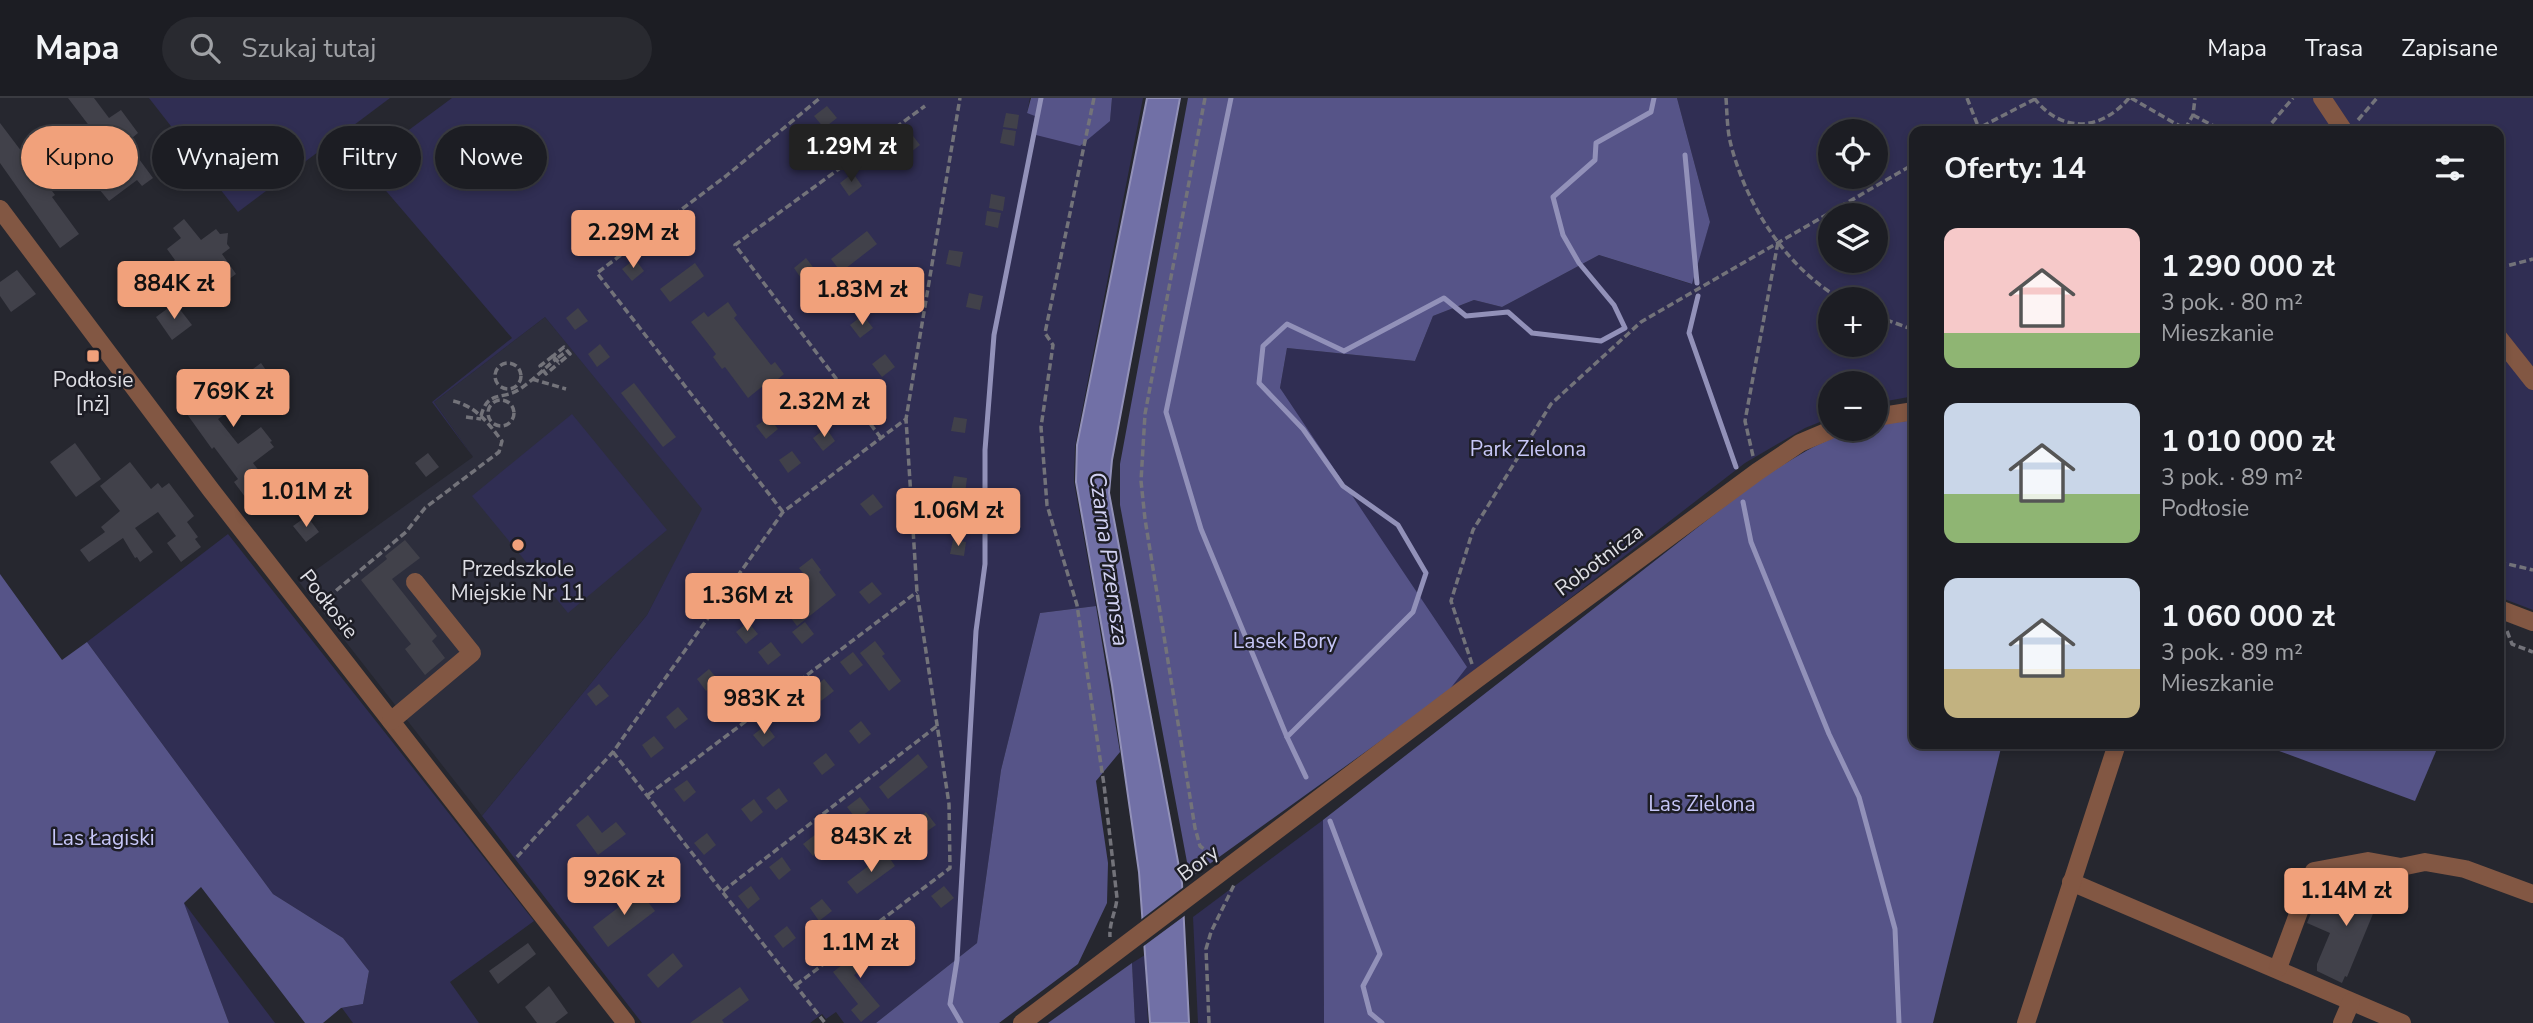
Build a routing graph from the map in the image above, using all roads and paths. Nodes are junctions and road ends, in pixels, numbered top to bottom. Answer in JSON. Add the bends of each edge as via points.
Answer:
{"nodes":[{"id":1,"x":820,"y":98,"type":"edge"},
{"id":2,"x":960,"y":98,"type":"edge"},
{"id":3,"x":1094,"y":98,"type":"edge"},
{"id":4,"x":1205,"y":98,"type":"edge"},
{"id":5,"x":1726,"y":98,"type":"edge"},
{"id":6,"x":1967,"y":98,"type":"edge"},
{"id":7,"x":2130,"y":98,"type":"edge"},
{"id":8,"x":2195,"y":98,"type":"edge"},
{"id":9,"x":2293,"y":98,"type":"edge"},
{"id":10,"x":2322,"y":98,"type":"edge"},
{"id":11,"x":2377,"y":98,"type":"edge"},
{"id":12,"x":2034,"y":99,"type":"edge"},
{"id":13,"x":925,"y":106,"type":"dead end"},
{"id":14,"x":2193,"y":115,"type":"junction"},
{"id":15,"x":2083,"y":124,"type":"joint"},
{"id":16,"x":1978,"y":126,"type":"edge"},
{"id":17,"x":1986,"y":126,"type":"edge"},
{"id":18,"x":2178,"y":126,"type":"edge"},
{"id":19,"x":2187,"y":126,"type":"edge"},
{"id":20,"x":2213,"y":126,"type":"edge"},
{"id":21,"x":2269,"y":126,"type":"edge"},
{"id":22,"x":2347,"y":126,"type":"edge"},
{"id":23,"x":2351,"y":126,"type":"edge"},
{"id":24,"x":1909,"y":167,"type":"edge"},
{"id":25,"x":0,"y":209,"type":"edge"},
{"id":26,"x":1778,"y":242,"type":"junction"},
{"id":27,"x":2533,"y":259,"type":"edge"},
{"id":28,"x":2504,"y":267,"type":"edge"},
{"id":29,"x":1823,"y":287,"type":"edge"},
{"id":30,"x":1888,"y":320,"type":"edge"},
{"id":31,"x":1909,"y":328,"type":"edge"},
{"id":32,"x":2504,"y":344,"type":"edge"},
{"id":33,"x":567,"y":351,"type":"dead end"},
{"id":34,"x":532,"y":379,"type":"junction"},
{"id":35,"x":2533,"y":381,"type":"edge"},
{"id":36,"x":566,"y":389,"type":"dead end"},
{"id":37,"x":512,"y":390,"type":"junction"},
{"id":38,"x":453,"y":401,"type":"dead end"},
{"id":39,"x":1909,"y":412,"type":"edge"},
{"id":40,"x":1888,"y":415,"type":"edge"},
{"id":41,"x":466,"y":417,"type":"dead end"},
{"id":42,"x":906,"y":419,"type":"junction"},
{"id":43,"x":485,"y":420,"type":"junction"},
{"id":44,"x":1818,"y":435,"type":"edge"},
{"id":45,"x":881,"y":438,"type":"junction"},
{"id":46,"x":1756,"y":472,"type":"junction"},
{"id":47,"x":783,"y":512,"type":"junction"},
{"id":48,"x":2504,"y":563,"type":"edge"},
{"id":49,"x":2533,"y":570,"type":"edge"},
{"id":50,"x":415,"y":582,"type":"dead end"},
{"id":51,"x":917,"y":592,"type":"junction"},
{"id":52,"x":316,"y":608,"type":"dead end"},
{"id":53,"x":2504,"y":617,"type":"edge"},
{"id":54,"x":2504,"y":622,"type":"edge"},
{"id":55,"x":2533,"y":622,"type":"edge"},
{"id":56,"x":2533,"y":652,"type":"edge"},
{"id":57,"x":1477,"y":679,"type":"junction"},
{"id":58,"x":391,"y":721,"type":"junction"},
{"id":59,"x":937,"y":726,"type":"junction"},
{"id":60,"x":1399,"y":739,"type":"joint"},
{"id":61,"x":2116,"y":749,"type":"edge"},
{"id":62,"x":613,"y":752,"type":"junction"},
{"id":63,"x":648,"y":795,"type":"junction"},
{"id":64,"x":1228,"y":867,"type":"junction"},
{"id":65,"x":506,"y":869,"type":"junction"},
{"id":66,"x":2071,"y":881,"type":"junction"},
{"id":67,"x":723,"y":891,"type":"junction"},
{"id":68,"x":2533,"y":894,"type":"edge"},
{"id":69,"x":1110,"y":939,"type":"dead end"},
{"id":70,"x":2278,"y":968,"type":"junction"},
{"id":71,"x":796,"y":985,"type":"junction"},
{"id":72,"x":2351,"y":1002,"type":"junction"},
{"id":73,"x":626,"y":1023,"type":"edge"},
{"id":74,"x":825,"y":1023,"type":"edge"},
{"id":75,"x":1022,"y":1023,"type":"edge"},
{"id":76,"x":1209,"y":1023,"type":"edge"},
{"id":77,"x":2026,"y":1023,"type":"edge"},
{"id":78,"x":2342,"y":1023,"type":"edge"},
{"id":79,"x":2402,"y":1023,"type":"edge"}],
"edges":[{"from":1,"to":47,"type":"path","via":[[597,273]]},
{"from":2,"to":42,"type":"path"},
{"from":3,"to":69,"type":"path","via":[[1045,333],[1053,345],[1041,427],[1047,505],[1077,605],[1104,785],[1116,898]]},
{"from":4,"to":64,"type":"path","via":[[1145,414],[1141,481],[1195,828],[1200,846]]},
{"from":5,"to":26,"type":"path","via":[[1730,140],[1751,200]]},
{"from":6,"to":16,"type":"path"},
{"from":7,"to":15,"type":"path","via":[[2102,121]]},
{"from":7,"to":18,"type":"path"},
{"from":8,"to":14,"type":"path"},
{"from":9,"to":21,"type":"path"},
{"from":10,"to":22,"type":"street"},
{"from":11,"to":23,"type":"path"},
{"from":12,"to":15,"type":"path","via":[[2056,118]]},
{"from":12,"to":17,"type":"path"},
{"from":13,"to":45,"type":"path","via":[[735,245]]},
{"from":14,"to":19,"type":"path"},
{"from":14,"to":20,"type":"path"},
{"from":24,"to":26,"type":"path"},
{"from":25,"to":58,"type":"street","name":"Podłosie"},
{"from":26,"to":29,"type":"path"},
{"from":26,"to":46,"type":"path","via":[[1745,421]]},
{"from":26,"to":57,"type":"path","via":[[1641,322],[1551,404],[1473,530],[1451,601]]},
{"from":27,"to":28,"type":"path"},
{"from":30,"to":31,"type":"path"},
{"from":32,"to":35,"type":"street"},
{"from":33,"to":34,"type":"path"},
{"from":34,"to":36,"type":"path"},
{"from":34,"to":37,"type":"path"},
{"from":37,"to":37,"type":"path","via":[[520,379],[510,363],[496,370],[495,379]]},
{"from":37,"to":43,"type":"path","via":[[490,398],[484,405]]},
{"from":38,"to":43,"type":"path","via":[[467,405]]},
{"from":39,"to":40,"type":"street"},
{"from":41,"to":43,"type":"path"},
{"from":42,"to":45,"type":"path"},
{"from":42,"to":51,"type":"path"},
{"from":43,"to":43,"type":"path","via":[[506,425],[514,415],[513,406],[506,400],[494,401]]},
{"from":43,"to":52,"type":"path","via":[[502,441],[499,452],[425,508],[405,533]]},
{"from":44,"to":46,"type":"street","name":"Robotnicza"},
{"from":45,"to":47,"type":"path"},
{"from":46,"to":57,"type":"street","name":"Robotnicza"},
{"from":47,"to":62,"type":"path"},
{"from":48,"to":49,"type":"path"},
{"from":50,"to":58,"type":"street","via":[[472,653]]},
{"from":51,"to":59,"type":"path"},
{"from":51,"to":63,"type":"path"},
{"from":53,"to":55,"type":"street"},
{"from":54,"to":56,"type":"path","via":[[2512,644]]},
{"from":57,"to":60,"type":"street","name":"Robotnicza"},
{"from":58,"to":65,"type":"street","name":"Podłosie"},
{"from":59,"to":67,"type":"path"},
{"from":59,"to":71,"type":"path","via":[[949,804],[950,868]]},
{"from":60,"to":64,"type":"street","name":"Bory"},
{"from":61,"to":66,"type":"street"},
{"from":62,"to":63,"type":"path"},
{"from":62,"to":65,"type":"path"},
{"from":63,"to":67,"type":"path"},
{"from":64,"to":75,"type":"street","name":"Bory"},
{"from":64,"to":76,"type":"path","via":[[1207,942]]},
{"from":65,"to":73,"type":"street","name":"Podłosie"},
{"from":66,"to":70,"type":"street"},
{"from":66,"to":77,"type":"street"},
{"from":67,"to":71,"type":"path"},
{"from":68,"to":70,"type":"street","via":[[2465,869],[2425,862],[2401,867],[2368,861],[2314,871]]},
{"from":70,"to":72,"type":"street"},
{"from":71,"to":74,"type":"path"},
{"from":72,"to":78,"type":"street"},
{"from":72,"to":79,"type":"street"}]}
